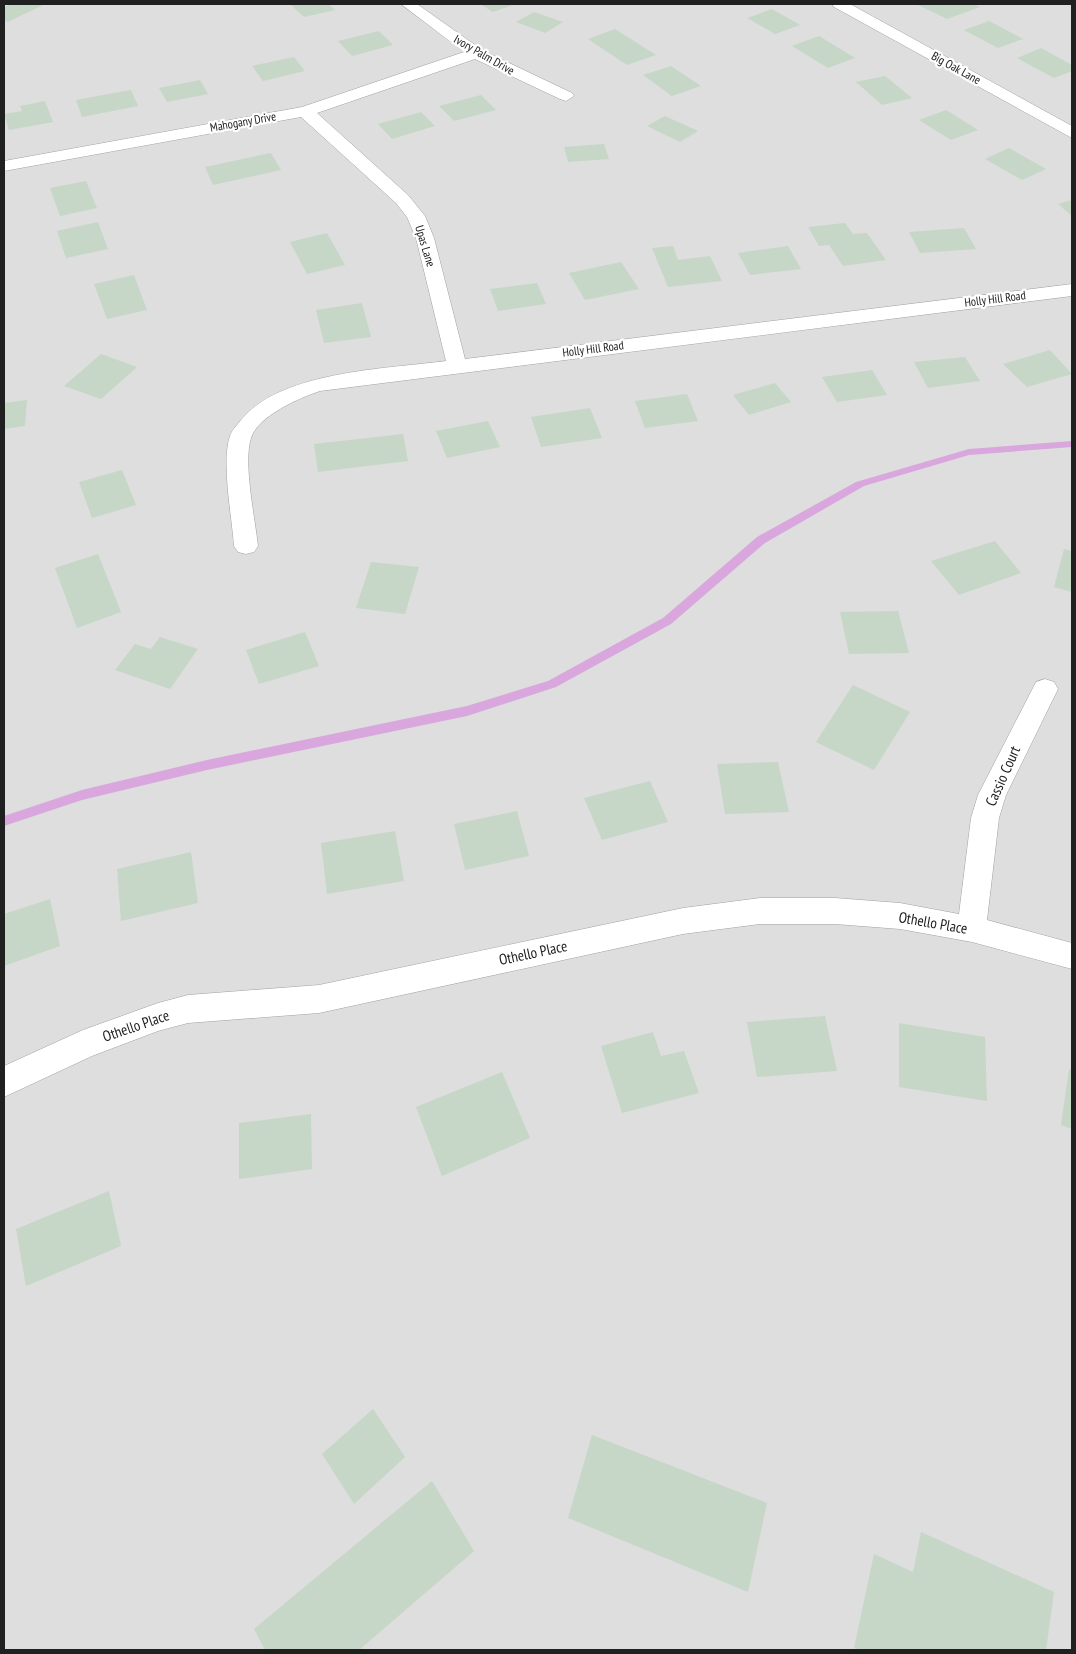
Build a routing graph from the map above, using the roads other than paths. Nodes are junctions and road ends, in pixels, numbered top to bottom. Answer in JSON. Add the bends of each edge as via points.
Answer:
{"nodes":[{"id":1,"x":408,"y":4,"type":"edge"},
{"id":2,"x":839,"y":4,"type":"edge"},
{"id":3,"x":476,"y":53,"type":"junction"},
{"id":4,"x":566,"y":96,"type":"dead end"},
{"id":5,"x":305,"y":110,"type":"junction"},
{"id":6,"x":1072,"y":133,"type":"edge"},
{"id":7,"x":4,"y":166,"type":"edge"},
{"id":8,"x":1072,"y":290,"type":"edge"},
{"id":9,"x":457,"y":366,"type":"junction"},
{"id":10,"x":246,"y":546,"type":"dead end"},
{"id":11,"x":1045,"y":689,"type":"dead end"},
{"id":12,"x":972,"y":929,"type":"junction"},
{"id":13,"x":1072,"y":956,"type":"edge"},
{"id":14,"x":4,"y":1082,"type":"edge"}],
"edges":[{"from":1,"to":3,"type":"street","name":"Ivory Palm Drive"},
{"from":2,"to":6,"type":"street","name":"Big Oak Lane"},
{"from":3,"to":4,"type":"street","name":"Ivory Palm Drive"},
{"from":3,"to":5,"type":"street","name":"Mahogany Drive"},
{"from":5,"to":7,"type":"street","name":"Mahogany Drive"},
{"from":5,"to":9,"type":"street","name":"Upas Lane","via":[[402,198],[416,216],[425,238]]},
{"from":8,"to":9,"type":"street","name":"Holly Hill Road"},
{"from":9,"to":10,"type":"street","name":"Holly Hill Road","via":[[318,385],[277,400],[256,416],[241,435],[237,455]]},
{"from":11,"to":12,"type":"street","name":"Cassio Court","via":[[992,795],[985,818]]},
{"from":12,"to":13,"type":"street","name":"Othello Place"},
{"from":12,"to":14,"type":"street","name":"Othello Place","via":[[900,916],[835,911],[760,911],[683,921],[319,999],[188,1009],[83,1045]]}]}
